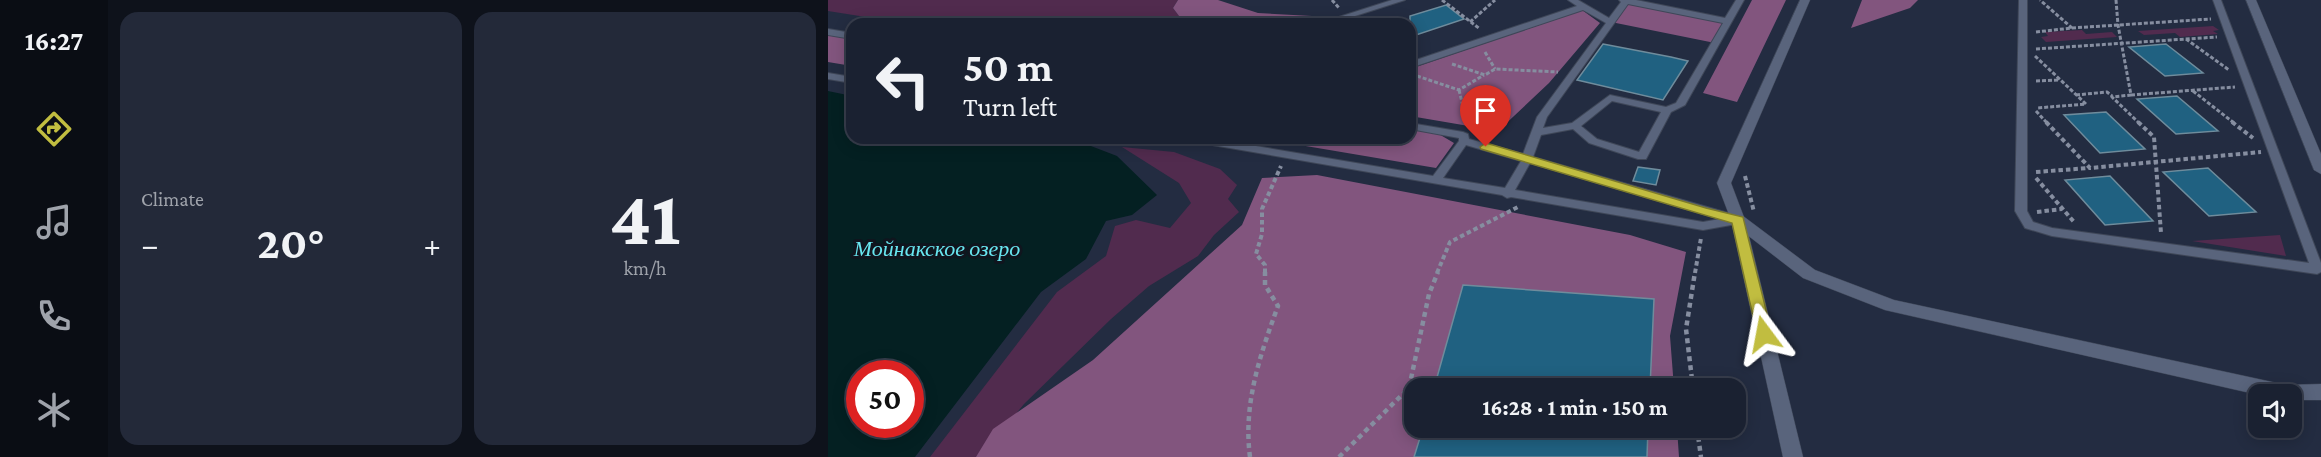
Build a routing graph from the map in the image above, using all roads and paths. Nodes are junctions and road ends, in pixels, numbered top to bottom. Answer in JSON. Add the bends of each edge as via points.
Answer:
{"nodes":[{"id":1,"x":1401,"y":0,"type":"edge"},
{"id":2,"x":1442,"y":0,"type":"edge"},
{"id":3,"x":1496,"y":0,"type":"edge"},
{"id":4,"x":1572,"y":0,"type":"edge"},
{"id":5,"x":1740,"y":0,"type":"edge"},
{"id":6,"x":1805,"y":0,"type":"edge"},
{"id":7,"x":2023,"y":0,"type":"edge"},
{"id":8,"x":2040,"y":0,"type":"edge"},
{"id":9,"x":2116,"y":0,"type":"edge"},
{"id":10,"x":2217,"y":0,"type":"edge"},
{"id":11,"x":2251,"y":0,"type":"edge"},
{"id":12,"x":1624,"y":1,"type":"edge"},
{"id":13,"x":1582,"y":7,"type":"junction"},
{"id":14,"x":1341,"y":18,"type":"edge"},
{"id":15,"x":2221,"y":19,"type":"dead end"},
{"id":16,"x":1728,"y":21,"type":"junction"},
{"id":17,"x":1470,"y":22,"type":"junction"},
{"id":18,"x":1611,"y":22,"type":"junction"},
{"id":19,"x":2118,"y":25,"type":"junction"},
{"id":20,"x":2073,"y":28,"type":"junction"},
{"id":21,"x":828,"y":32,"type":"edge"},
{"id":22,"x":846,"y":35,"type":"edge"},
{"id":23,"x":2226,"y":36,"type":"dead end"},
{"id":24,"x":1489,"y":37,"type":"junction"},
{"id":25,"x":2186,"y":39,"type":"junction"},
{"id":26,"x":1478,"y":41,"type":"junction"},
{"id":27,"x":2121,"y":43,"type":"junction"},
{"id":28,"x":2035,"y":49,"type":"junction"},
{"id":29,"x":2035,"y":56,"type":"junction"},
{"id":30,"x":1431,"y":58,"type":"junction"},
{"id":31,"x":1416,"y":63,"type":"edge"},
{"id":32,"x":2034,"y":64,"type":"dead end"},
{"id":33,"x":1495,"y":69,"type":"junction"},
{"id":34,"x":2230,"y":71,"type":"dead end"},
{"id":35,"x":1574,"y":73,"type":"junction"},
{"id":36,"x":2034,"y":73,"type":"dead end"},
{"id":37,"x":1485,"y":75,"type":"junction"},
{"id":38,"x":828,"y":76,"type":"edge"},
{"id":39,"x":1416,"y":76,"type":"edge"},
{"id":40,"x":846,"y":79,"type":"edge"},
{"id":41,"x":2059,"y":80,"type":"junction"},
{"id":42,"x":2242,"y":87,"type":"dead end"},
{"id":43,"x":1459,"y":90,"type":"junction"},
{"id":44,"x":2193,"y":90,"type":"junction"},
{"id":45,"x":2076,"y":95,"type":"junction"},
{"id":46,"x":2131,"y":95,"type":"junction"},
{"id":47,"x":2112,"y":97,"type":"junction"},
{"id":48,"x":2033,"y":106,"type":"junction"},
{"id":49,"x":1667,"y":110,"type":"junction"},
{"id":50,"x":2033,"y":119,"type":"dead end"},
{"id":51,"x":1575,"y":126,"type":"junction"},
{"id":52,"x":1416,"y":127,"type":"edge"},
{"id":53,"x":1468,"y":129,"type":"dead end"},
{"id":54,"x":1537,"y":132,"type":"junction"},
{"id":55,"x":2257,"y":132,"type":"dead end"},
{"id":56,"x":1464,"y":141,"type":"junction"},
{"id":57,"x":1224,"y":144,"type":"edge"},
{"id":58,"x":2260,"y":144,"type":"junction"},
{"id":59,"x":1287,"y":155,"type":"junction"},
{"id":60,"x":1527,"y":159,"type":"junction"},
{"id":61,"x":2156,"y":163,"type":"junction"},
{"id":62,"x":2090,"y":168,"type":"junction"},
{"id":63,"x":2321,"y":170,"type":"edge"},
{"id":64,"x":2031,"y":172,"type":"junction"},
{"id":65,"x":1436,"y":180,"type":"junction"},
{"id":66,"x":2030,"y":184,"type":"dead end"},
{"id":67,"x":1507,"y":194,"type":"junction"},
{"id":68,"x":1536,"y":198,"type":"junction"},
{"id":69,"x":2063,"y":209,"type":"junction"},
{"id":70,"x":1738,"y":220,"type":"junction"},
{"id":71,"x":2039,"y":220,"type":"dead end"},
{"id":72,"x":2076,"y":225,"type":"dead end"},
{"id":73,"x":1703,"y":226,"type":"junction"},
{"id":74,"x":2162,"y":248,"type":"junction"},
{"id":75,"x":1692,"y":378,"type":"edge"},
{"id":76,"x":2321,"y":392,"type":"edge"},
{"id":77,"x":1698,"y":438,"type":"edge"},
{"id":78,"x":1250,"y":457,"type":"edge"},
{"id":79,"x":1340,"y":457,"type":"edge"},
{"id":80,"x":1701,"y":457,"type":"edge"},
{"id":81,"x":1793,"y":457,"type":"edge"}],
"edges":[{"from":1,"to":14,"type":"lane"},
{"from":2,"to":17,"type":"path"},
{"from":3,"to":17,"type":"path"},
{"from":4,"to":13,"type":"lane"},
{"from":5,"to":16,"type":"lane"},
{"from":6,"to":70,"type":"street","via":[[1724,183]]},
{"from":7,"to":74,"type":"lane","via":[[2021,211],[2029,225],[2052,232]]},
{"from":8,"to":20,"type":"path"},
{"from":9,"to":19,"type":"path"},
{"from":10,"to":74,"type":"lane","via":[[2317,269]]},
{"from":11,"to":63,"type":"street"},
{"from":12,"to":16,"type":"lane"},
{"from":12,"to":18,"type":"lane"},
{"from":13,"to":18,"type":"lane"},
{"from":13,"to":24,"type":"lane"},
{"from":15,"to":19,"type":"path"},
{"from":16,"to":49,"type":"lane","via":[[1680,105]]},
{"from":17,"to":24,"type":"path"},
{"from":18,"to":35,"type":"lane"},
{"from":19,"to":20,"type":"path"},
{"from":19,"to":27,"type":"path"},
{"from":20,"to":28,"type":"path","via":[[2036,31]]},
{"from":21,"to":22,"type":"lane"},
{"from":23,"to":25,"type":"path"},
{"from":24,"to":26,"type":"lane"},
{"from":25,"to":27,"type":"path"},
{"from":25,"to":34,"type":"path"},
{"from":26,"to":30,"type":"lane"},
{"from":26,"to":33,"type":"path"},
{"from":27,"to":28,"type":"path"},
{"from":27,"to":46,"type":"path"},
{"from":28,"to":29,"type":"path"},
{"from":29,"to":32,"type":"path"},
{"from":29,"to":41,"type":"path"},
{"from":30,"to":31,"type":"lane"},
{"from":30,"to":37,"type":"path"},
{"from":33,"to":35,"type":"path"},
{"from":33,"to":37,"type":"path"},
{"from":35,"to":54,"type":"lane","via":[[1542,117]]},
{"from":36,"to":41,"type":"path","via":[[2034,81]]},
{"from":37,"to":43,"type":"path"},
{"from":38,"to":40,"type":"lane"},
{"from":39,"to":43,"type":"path"},
{"from":41,"to":45,"type":"path"},
{"from":42,"to":44,"type":"path"},
{"from":43,"to":53,"type":"path"},
{"from":44,"to":46,"type":"path"},
{"from":44,"to":58,"type":"path"},
{"from":45,"to":47,"type":"path","via":[[2108,92]]},
{"from":45,"to":48,"type":"path","via":[[2086,104]]},
{"from":46,"to":47,"type":"path"},
{"from":47,"to":61,"type":"path","via":[[2154,137]]},
{"from":48,"to":50,"type":"path"},
{"from":48,"to":62,"type":"path"},
{"from":49,"to":51,"type":"lane","via":[[1610,98]]},
{"from":49,"to":51,"type":"lane","via":[[1642,157],[1593,141]]},
{"from":51,"to":54,"type":"lane"},
{"from":52,"to":56,"type":"lane","via":[[1459,134]]},
{"from":54,"to":60,"type":"lane"},
{"from":55,"to":58,"type":"path"},
{"from":56,"to":60,"type":"lane"},
{"from":56,"to":65,"type":"lane"},
{"from":57,"to":59,"type":"lane"},
{"from":58,"to":61,"type":"path","via":[[2263,152]]},
{"from":59,"to":65,"type":"lane"},
{"from":59,"to":78,"type":"path","via":[[1262,209],[1262,234],[1256,254],[1265,265],[1265,285],[1278,306],[1255,377],[1246,438]]},
{"from":60,"to":67,"type":"lane"},
{"from":60,"to":70,"type":"lane"},
{"from":61,"to":62,"type":"path"},
{"from":61,"to":74,"type":"path"},
{"from":62,"to":64,"type":"path"},
{"from":64,"to":66,"type":"path"},
{"from":64,"to":69,"type":"path"},
{"from":65,"to":67,"type":"lane"},
{"from":67,"to":68,"type":"lane"},
{"from":68,"to":73,"type":"lane"},
{"from":68,"to":79,"type":"path","via":[[1450,242],[1429,294],[1408,388]]},
{"from":69,"to":71,"type":"path","via":[[2032,212]]},
{"from":69,"to":72,"type":"path"},
{"from":70,"to":73,"type":"lane"},
{"from":70,"to":76,"type":"street","via":[[1809,274],[1891,306],[2286,393]]},
{"from":70,"to":81,"type":"street"},
{"from":73,"to":75,"type":"path","via":[[1686,329]]},
{"from":77,"to":80,"type":"path"}]}
